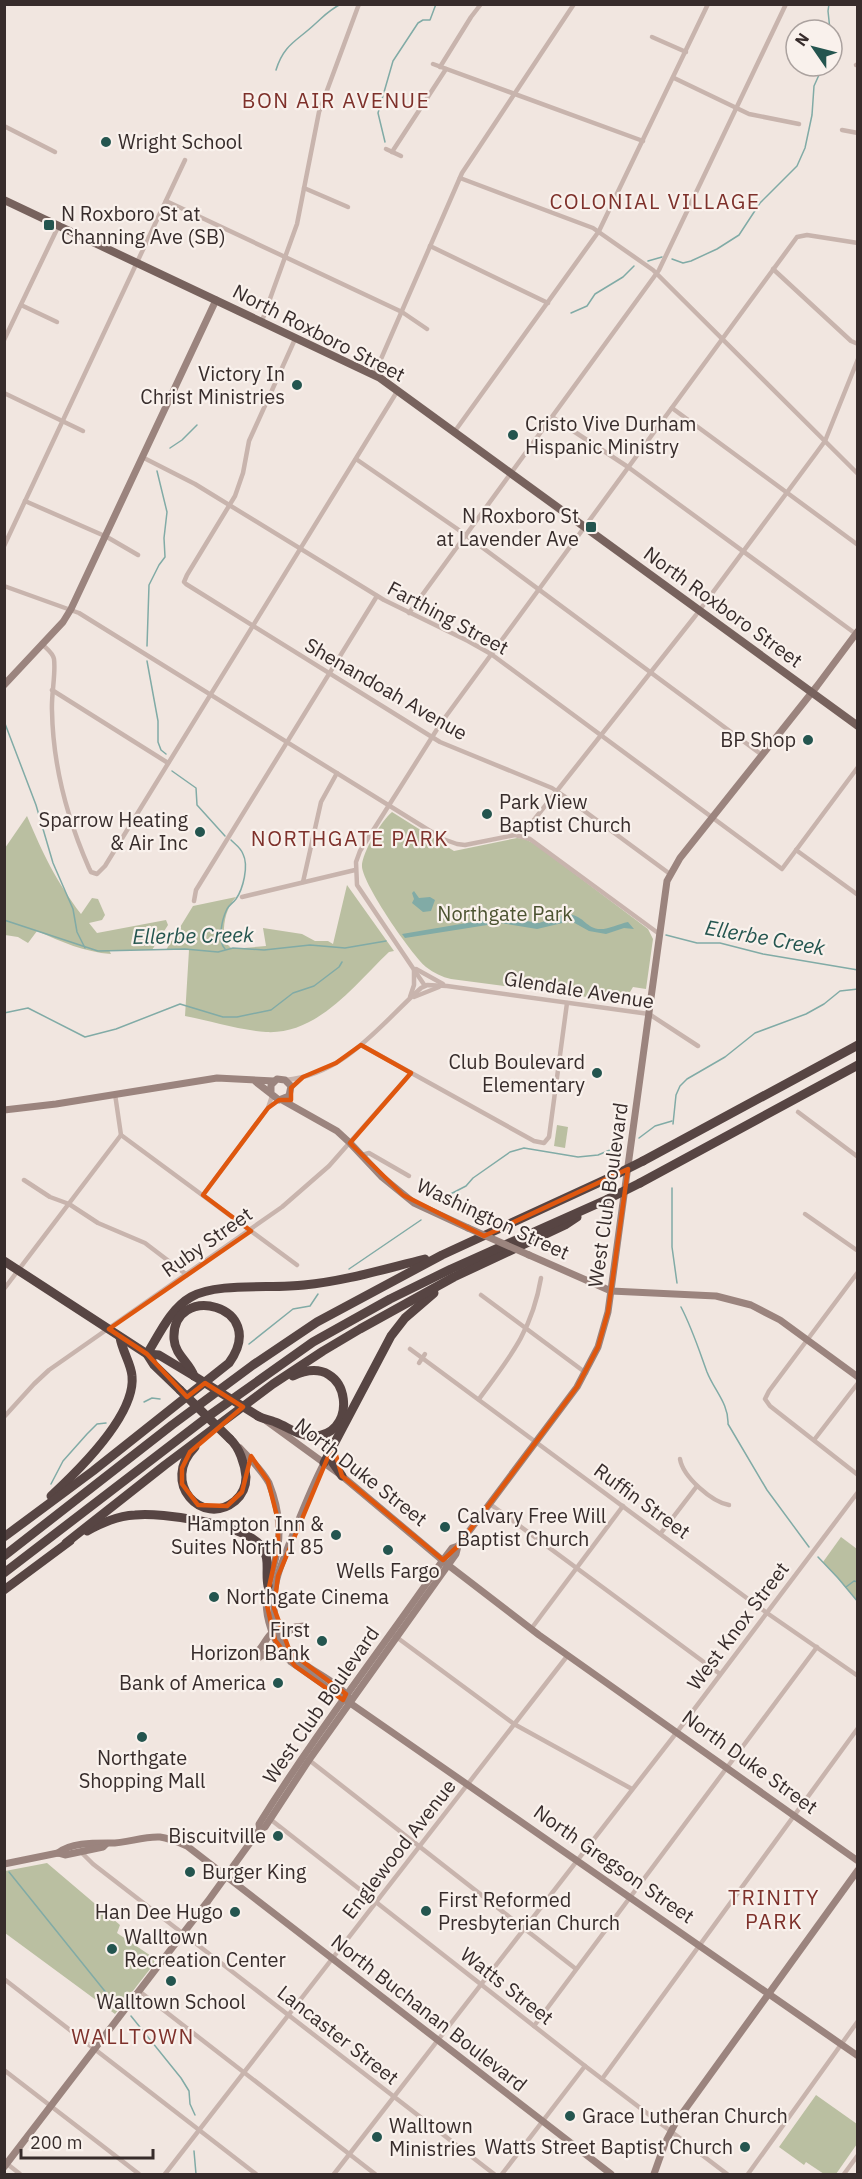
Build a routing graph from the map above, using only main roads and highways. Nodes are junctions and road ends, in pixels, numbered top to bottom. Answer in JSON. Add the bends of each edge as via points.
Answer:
{"nodes":[{"id":1,"x":4,"y":200,"type":"edge"},
{"id":2,"x":858,"y":726,"type":"edge"},
{"id":3,"x":858,"y":1045,"type":"edge"},
{"id":4,"x":858,"y":1065,"type":"edge"},
{"id":5,"x":596,"y":1205,"type":"junction"},
{"id":6,"x":442,"y":1255,"type":"junction"},
{"id":7,"x":4,"y":1261,"type":"edge"},
{"id":8,"x":460,"y":1276,"type":"junction"},
{"id":9,"x":120,"y":1337,"type":"junction"},
{"id":10,"x":147,"y":1354,"type":"junction"},
{"id":11,"x":194,"y":1376,"type":"junction"},
{"id":12,"x":260,"y":1395,"type":"junction"},
{"id":13,"x":202,"y":1438,"type":"junction"},
{"id":14,"x":332,"y":1451,"type":"junction"},
{"id":15,"x":324,"y":1462,"type":"road end"},
{"id":16,"x":342,"y":1476,"type":"road end"},
{"id":17,"x":16,"y":1528,"type":"junction"},
{"id":18,"x":4,"y":1537,"type":"edge"},
{"id":19,"x":66,"y":1543,"type":"junction"},
{"id":20,"x":4,"y":1556,"type":"edge"},
{"id":21,"x":4,"y":1573,"type":"edge"},
{"id":22,"x":268,"y":1586,"type":"road end"},
{"id":23,"x":4,"y":1590,"type":"edge"}],
"edges":[{"from":1,"to":2,"type":"main road","name":"North Roxboro Street","via":[[374,375]]},
{"from":3,"to":6,"type":"highway","bridge":true,"via":[[643,1161]]},
{"from":4,"to":5,"type":"highway","bridge":true},
{"from":5,"to":8,"type":"highway","via":[[565,1225]]},
{"from":5,"to":21,"type":"highway","via":[[451,1269],[313,1342],[210,1415]]},
{"from":6,"to":10,"type":"highway","via":[[329,1282],[201,1292],[178,1307]]},
{"from":6,"to":20,"type":"highway","via":[[317,1322],[253,1365]]},
{"from":7,"to":9,"type":"highway","name":"North Duke Street"},
{"from":8,"to":12,"type":"highway","via":[[360,1329]]},
{"from":8,"to":14,"type":"highway","via":[[413,1310],[391,1336]]},
{"from":9,"to":10,"type":"highway","name":"North Duke Street"},
{"from":9,"to":17,"type":"highway","via":[[132,1377],[127,1404],[76,1472]]},
{"from":10,"to":11,"type":"highway","name":"North Duke Street","via":[[159,1355]]},
{"from":10,"to":13,"type":"highway","name":"North Gregson Street","bridge":true,"via":[[233,1441],[246,1474],[239,1496],[222,1508],[211,1509],[193,1501],[182,1484],[183,1464]]},
{"from":11,"to":12,"type":"highway","name":"North Duke Street","bridge":true,"via":[[262,1418],[305,1435],[324,1433],[343,1415],[344,1396],[336,1381],[325,1373],[297,1374]]},
{"from":11,"to":17,"type":"highway","via":[[176,1348],[177,1325],[192,1308],[214,1305],[228,1313],[238,1329],[237,1349],[229,1363]]},
{"from":12,"to":13,"type":"highway"},
{"from":13,"to":19,"type":"highway"},
{"from":14,"to":15,"type":"highway"},
{"from":14,"to":16,"type":"highway","via":[[333,1463]]},
{"from":17,"to":18,"type":"highway"},
{"from":19,"to":22,"type":"highway","via":[[105,1522],[126,1516],[186,1518],[236,1531],[260,1544],[267,1556]]},
{"from":19,"to":23,"type":"highway"}]}
